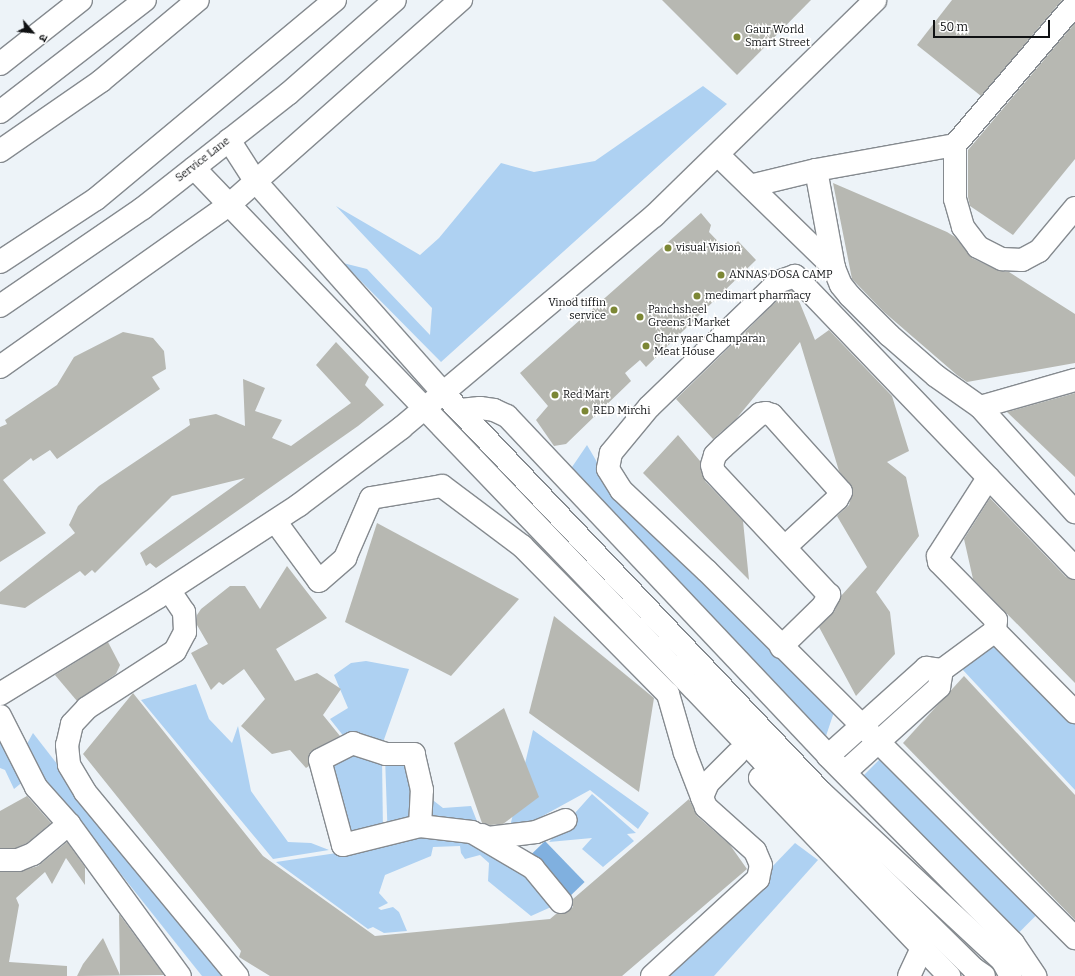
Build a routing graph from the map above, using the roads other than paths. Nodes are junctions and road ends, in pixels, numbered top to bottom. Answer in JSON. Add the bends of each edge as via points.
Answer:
{"nodes":[{"id":1,"x":81,"y":0,"type":"edge"},
{"id":2,"x":145,"y":0,"type":"edge"},
{"id":3,"x":198,"y":0,"type":"edge"},
{"id":4,"x":335,"y":0,"type":"edge"},
{"id":5,"x":395,"y":0,"type":"edge"},
{"id":6,"x":460,"y":0,"type":"edge"},
{"id":7,"x":875,"y":0,"type":"edge"},
{"id":8,"x":1075,"y":4,"type":"edge"},
{"id":9,"x":0,"y":64,"type":"edge"},
{"id":10,"x":0,"y":112,"type":"edge"},
{"id":11,"x":229,"y":140,"type":"junction"},
{"id":12,"x":955,"y":145,"type":"junction"},
{"id":13,"x":0,"y":152,"type":"edge"},
{"id":14,"x":718,"y":155,"type":"junction"},
{"id":15,"x":194,"y":168,"type":"junction"},
{"id":16,"x":816,"y":170,"type":"junction"},
{"id":17,"x":256,"y":182,"type":"junction"},
{"id":18,"x":750,"y":186,"type":"junction"},
{"id":19,"x":229,"y":205,"type":"junction"},
{"id":20,"x":1075,"y":208,"type":"edge"},
{"id":21,"x":0,"y":262,"type":"edge"},
{"id":22,"x":834,"y":268,"type":"junction"},
{"id":23,"x":0,"y":306,"type":"edge"},
{"id":24,"x":0,"y":367,"type":"edge"},
{"id":25,"x":1075,"y":380,"type":"edge"},
{"id":26,"x":444,"y":394,"type":"junction"},
{"id":27,"x":980,"y":407,"type":"junction"},
{"id":28,"x":460,"y":410,"type":"junction"},
{"id":29,"x":421,"y":413,"type":"junction"},
{"id":30,"x":988,"y":478,"type":"junction"},
{"id":31,"x":1075,"y":512,"type":"edge"},
{"id":32,"x":275,"y":521,"type":"junction"},
{"id":33,"x":786,"y":546,"type":"junction"},
{"id":34,"x":1075,"y":568,"type":"edge"},
{"id":35,"x":169,"y":590,"type":"junction"},
{"id":36,"x":995,"y":631,"type":"junction"},
{"id":37,"x":781,"y":647,"type":"junction"},
{"id":38,"x":942,"y":670,"type":"junction"},
{"id":39,"x":0,"y":694,"type":"edge"},
{"id":40,"x":1075,"y":712,"type":"edge"},
{"id":41,"x":0,"y":716,"type":"edge"},
{"id":42,"x":861,"y":727,"type":"junction"},
{"id":43,"x":877,"y":744,"type":"junction"},
{"id":44,"x":737,"y":754,"type":"junction"},
{"id":45,"x":828,"y":756,"type":"junction"},
{"id":46,"x":845,"y":772,"type":"junction"},
{"id":47,"x":702,"y":797,"type":"junction"},
{"id":48,"x":566,"y":820,"type":"dead end"},
{"id":49,"x":69,"y":824,"type":"junction"},
{"id":50,"x":420,"y":826,"type":"junction"},
{"id":51,"x":472,"y":832,"type":"junction"},
{"id":52,"x":870,"y":852,"type":"junction"},
{"id":53,"x":0,"y":860,"type":"edge"},
{"id":54,"x":561,"y":902,"type":"dead end"},
{"id":55,"x":1075,"y":938,"type":"edge"},
{"id":56,"x":922,"y":948,"type":"junction"},
{"id":57,"x":180,"y":976,"type":"edge"},
{"id":58,"x":237,"y":976,"type":"edge"},
{"id":59,"x":652,"y":976,"type":"edge"},
{"id":60,"x":909,"y":976,"type":"edge"},
{"id":61,"x":949,"y":976,"type":"edge"},
{"id":62,"x":984,"y":976,"type":"edge"},
{"id":63,"x":1011,"y":976,"type":"edge"},
{"id":64,"x":1035,"y":976,"type":"edge"}],
"edges":[{"from":1,"to":9,"type":"street"},
{"from":2,"to":10,"type":"street"},
{"from":3,"to":13,"type":"street","via":[[101,81]]},
{"from":4,"to":21,"type":"street","via":[[96,198]]},
{"from":5,"to":11,"type":"street","name":"Service Lane","via":[[288,94]]},
{"from":6,"to":17,"type":"street"},
{"from":7,"to":14,"type":"street"},
{"from":8,"to":12,"type":"street"},
{"from":11,"to":15,"type":"street","name":"Service Lane"},
{"from":11,"to":17,"type":"street"},
{"from":12,"to":16,"type":"street"},
{"from":12,"to":20,"type":"street","via":[[955,199],[963,226],[978,247],[1002,259],[1022,260],[1039,251]]},
{"from":14,"to":18,"type":"street"},
{"from":14,"to":26,"type":"street","via":[[654,216]]},
{"from":15,"to":19,"type":"street"},
{"from":15,"to":23,"type":"street","name":"Service Lane","via":[[143,208]]},
{"from":16,"to":18,"type":"street"},
{"from":16,"to":22,"type":"street"},
{"from":17,"to":19,"type":"street"},
{"from":17,"to":26,"type":"street"},
{"from":18,"to":22,"type":"street"},
{"from":19,"to":24,"type":"street"},
{"from":19,"to":29,"type":"street"},
{"from":22,"to":27,"type":"street","via":[[841,285],[850,296],[889,335],[936,376]]},
{"from":25,"to":27,"type":"street"},
{"from":26,"to":28,"type":"street"},
{"from":26,"to":29,"type":"street"},
{"from":27,"to":31,"type":"street"},
{"from":28,"to":45,"type":"street","via":[[487,409],[507,416]]},
{"from":28,"to":52,"type":"street","via":[[822,792]]},
{"from":29,"to":32,"type":"street"},
{"from":29,"to":44,"type":"street"},
{"from":29,"to":52,"type":"street","via":[[764,761]]},
{"from":30,"to":34,"type":"street"},
{"from":30,"to":36,"type":"street","via":[[938,556],[939,562],[996,620]]},
{"from":30,"to":37,"type":"street","via":[[795,276],[778,282],[640,417],[611,453],[608,469],[621,490],[707,571]]},
{"from":32,"to":35,"type":"street"},
{"from":32,"to":47,"type":"street","via":[[319,581],[345,558],[371,498],[442,486],[522,546],[668,694],[685,753]]},
{"from":33,"to":33,"type":"street","via":[[714,472],[712,465],[715,455],[723,447],[760,414],[766,412],[772,415],[841,492],[837,499]]},
{"from":33,"to":37,"type":"street","via":[[829,595],[823,606]]},
{"from":35,"to":39,"type":"street"},
{"from":35,"to":58,"type":"street","via":[[184,612],[185,632],[175,651],[87,708],[72,724],[67,745],[69,765],[85,792]]},
{"from":36,"to":38,"type":"street"},
{"from":36,"to":40,"type":"street"},
{"from":37,"to":42,"type":"street"},
{"from":38,"to":42,"type":"street","via":[[926,668]]},
{"from":38,"to":43,"type":"street","via":[[939,687]]},
{"from":41,"to":49,"type":"street","via":[[36,787]]},
{"from":42,"to":43,"type":"street"},
{"from":42,"to":45,"type":"street"},
{"from":43,"to":46,"type":"street"},
{"from":43,"to":55,"type":"street"},
{"from":44,"to":47,"type":"street","via":[[708,783]]},
{"from":44,"to":56,"type":"street"},
{"from":45,"to":46,"type":"street"},
{"from":46,"to":64,"type":"street","via":[[1013,944]]},
{"from":47,"to":59,"type":"street","via":[[706,807],[755,851],[761,865],[758,879]]},
{"from":48,"to":51,"type":"street","via":[[536,832],[509,836],[488,838]]},
{"from":49,"to":53,"type":"street","via":[[33,854],[18,860]]},
{"from":49,"to":57,"type":"street"},
{"from":50,"to":50,"type":"street","via":[[343,845],[320,760],[353,743],[386,754],[414,754],[422,790]]},
{"from":50,"to":51,"type":"street"},
{"from":51,"to":54,"type":"street","via":[[533,868]]},
{"from":52,"to":62,"type":"street","via":[[974,969]]},
{"from":52,"to":63,"type":"street","via":[[1002,960]]},
{"from":56,"to":60,"type":"street"},
{"from":56,"to":61,"type":"street"}]}
